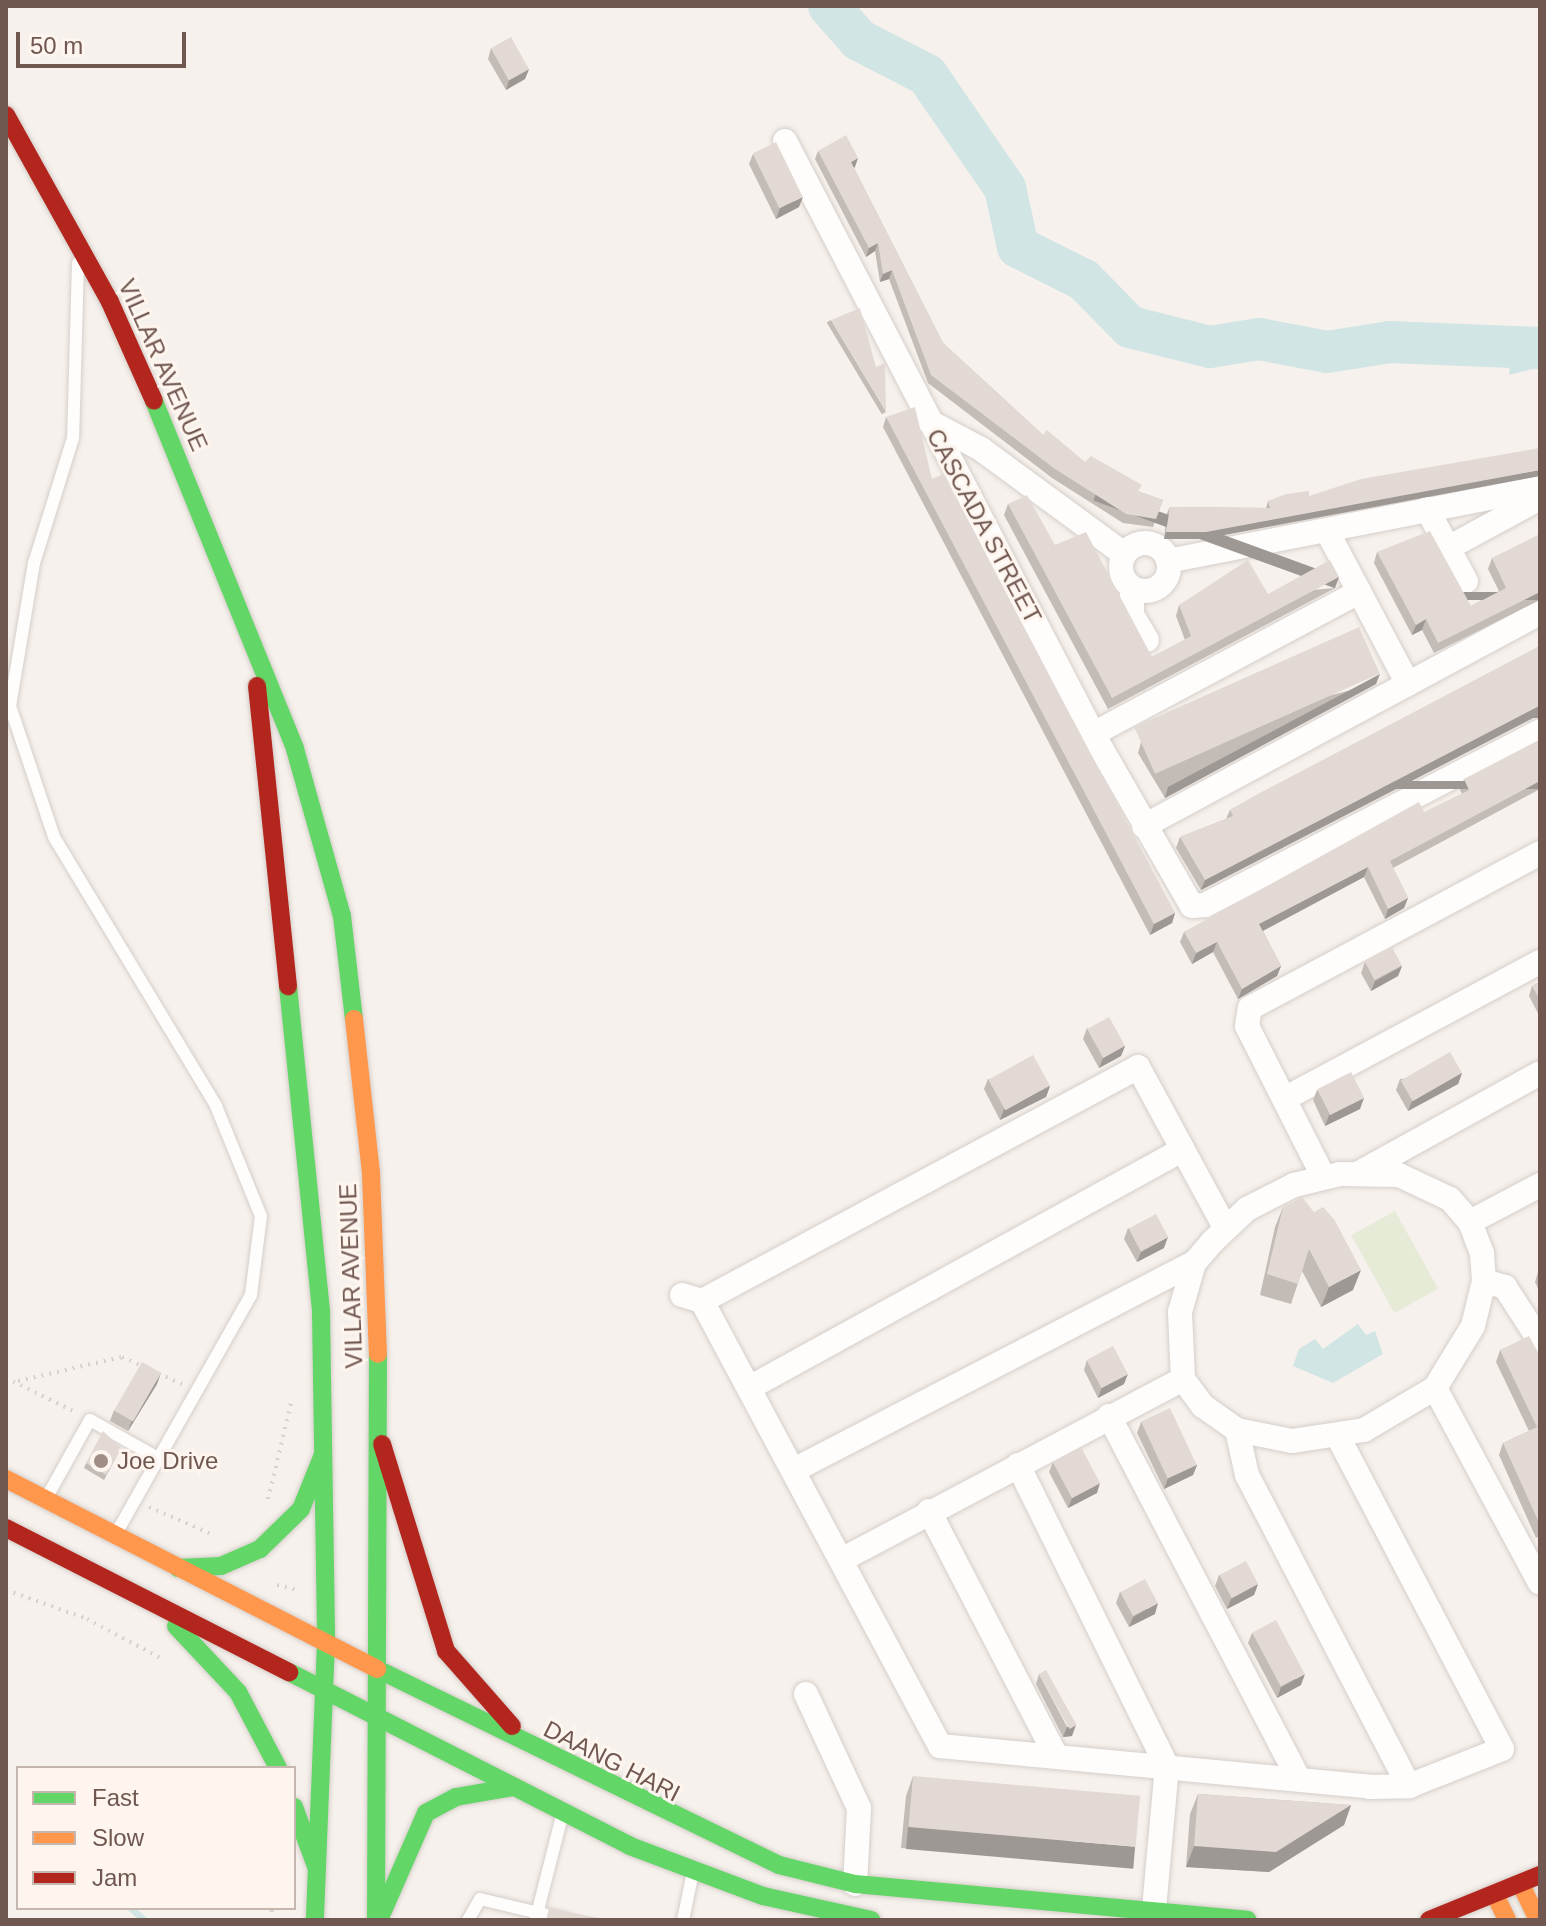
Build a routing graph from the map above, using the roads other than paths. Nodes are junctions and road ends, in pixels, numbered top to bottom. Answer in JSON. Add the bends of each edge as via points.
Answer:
{"nodes":[{"id":1,"x":6,"y":115,"type":"edge"},
{"id":2,"x":785,"y":141,"type":"dead end"},
{"id":3,"x":79,"y":245,"type":"junction"},
{"id":4,"x":930,"y":422,"type":"junction"},
{"id":5,"x":1540,"y":488,"type":"edge"},
{"id":6,"x":1540,"y":498,"type":"edge"},
{"id":7,"x":1427,"y":509,"type":"junction"},
{"id":8,"x":1327,"y":531,"type":"junction"},
{"id":9,"x":1448,"y":548,"type":"junction"},
{"id":10,"x":1124,"y":554,"type":"junction"},
{"id":11,"x":1168,"y":561,"type":"junction"},
{"id":12,"x":1466,"y":581,"type":"dead end"},
{"id":13,"x":1132,"y":589,"type":"junction"},
{"id":14,"x":1359,"y":592,"type":"junction"},
{"id":15,"x":1540,"y":613,"type":"edge"},
{"id":16,"x":1147,"y":640,"type":"edge"},
{"id":17,"x":253,"y":646,"type":"junction"},
{"id":18,"x":1408,"y":684,"type":"junction"},
{"id":19,"x":1540,"y":731,"type":"edge"},
{"id":20,"x":1093,"y":734,"type":"junction"},
{"id":21,"x":1144,"y":826,"type":"junction"},
{"id":22,"x":1540,"y":853,"type":"edge"},
{"id":23,"x":1540,"y":962,"type":"edge"},
{"id":24,"x":1540,"y":1073,"type":"edge"},
{"id":25,"x":1284,"y":1099,"type":"junction"},
{"id":26,"x":1183,"y":1149,"type":"junction"},
{"id":27,"x":1359,"y":1173,"type":"junction"},
{"id":28,"x":1323,"y":1176,"type":"junction"},
{"id":29,"x":1540,"y":1185,"type":"edge"},
{"id":30,"x":1470,"y":1222,"type":"junction"},
{"id":31,"x":1225,"y":1227,"type":"junction"},
{"id":32,"x":1194,"y":1263,"type":"junction"},
{"id":33,"x":1484,"y":1281,"type":"junction"},
{"id":34,"x":1540,"y":1341,"type":"edge"},
{"id":35,"x":1183,"y":1379,"type":"junction"},
{"id":36,"x":749,"y":1388,"type":"junction"},
{"id":37,"x":1435,"y":1388,"type":"junction"},
{"id":38,"x":1109,"y":1416,"type":"junction"},
{"id":39,"x":1237,"y":1430,"type":"junction"},
{"id":40,"x":1338,"y":1437,"type":"junction"},
{"id":41,"x":382,"y":1444,"type":"junction"},
{"id":42,"x":322,"y":1457,"type":"junction"},
{"id":43,"x":158,"y":1458,"type":"junction"},
{"id":44,"x":1018,"y":1465,"type":"junction"},
{"id":45,"x":794,"y":1470,"type":"junction"},
{"id":46,"x":6,"y":1479,"type":"edge"},
{"id":47,"x":45,"y":1499,"type":"junction"},
{"id":48,"x":929,"y":1511,"type":"junction"},
{"id":49,"x":6,"y":1528,"type":"edge"},
{"id":50,"x":115,"y":1534,"type":"junction"},
{"id":51,"x":843,"y":1559,"type":"junction"},
{"id":52,"x":178,"y":1568,"type":"junction"},
{"id":53,"x":1540,"y":1583,"type":"edge"},
{"id":54,"x":158,"y":1607,"type":"junction"},
{"id":55,"x":326,"y":1642,"type":"junction"},
{"id":56,"x":380,"y":1668,"type":"junction"},
{"id":57,"x":324,"y":1688,"type":"junction"},
{"id":58,"x":806,"y":1694,"type":"dead end"},
{"id":59,"x":378,"y":1716,"type":"junction"},
{"id":60,"x":534,"y":1748,"type":"junction"},
{"id":61,"x":1056,"y":1756,"type":"junction"},
{"id":62,"x":277,"y":1766,"type":"edge"},
{"id":63,"x":1167,"y":1766,"type":"junction"},
{"id":64,"x":1299,"y":1779,"type":"junction"},
{"id":65,"x":1409,"y":1786,"type":"junction"},
{"id":66,"x":514,"y":1787,"type":"junction"},
{"id":67,"x":296,"y":1812,"type":"edge"},
{"id":68,"x":563,"y":1812,"type":"junction"},
{"id":69,"x":316,"y":1866,"type":"junction"},
{"id":70,"x":693,"y":1872,"type":"junction"},
{"id":71,"x":1540,"y":1875,"type":"edge"},
{"id":72,"x":855,"y":1884,"type":"junction"},
{"id":73,"x":1521,"y":1885,"type":"junction"},
{"id":74,"x":1496,"y":1897,"type":"junction"},
{"id":75,"x":536,"y":1916,"type":"edge"},
{"id":76,"x":1153,"y":1916,"type":"edge"},
{"id":77,"x":315,"y":1920,"type":"edge"},
{"id":78,"x":378,"y":1920,"type":"edge"},
{"id":79,"x":468,"y":1920,"type":"edge"},
{"id":80,"x":568,"y":1920,"type":"edge"},
{"id":81,"x":683,"y":1920,"type":"edge"},
{"id":82,"x":871,"y":1920,"type":"edge"},
{"id":83,"x":1247,"y":1920,"type":"edge"},
{"id":84,"x":1429,"y":1920,"type":"edge"},
{"id":85,"x":1507,"y":1920,"type":"edge"},
{"id":86,"x":1538,"y":1920,"type":"edge"}],
"edges":[{"from":1,"to":3,"type":"main road","name":"VILLAR AVENUE"},
{"from":2,"to":4,"type":"street","name":"CASCADA STREET"},
{"from":3,"to":17,"type":"main road","name":"VILLAR AVENUE","via":[[201,508]]},
{"from":3,"to":43,"type":"lane","via":[[73,438],[34,563],[10,706],[54,837],[216,1106],[261,1216],[251,1295]]},
{"from":4,"to":10,"type":"street","via":[[981,449]]},
{"from":4,"to":20,"type":"street","name":"CASCADA STREET"},
{"from":5,"to":7,"type":"street"},
{"from":6,"to":9,"type":"street"},
{"from":7,"to":8,"type":"street"},
{"from":7,"to":9,"type":"street"},
{"from":8,"to":11,"type":"street"},
{"from":8,"to":14,"type":"street"},
{"from":9,"to":12,"type":"street"},
{"from":10,"to":11,"type":"street","via":[[1144,543]]},
{"from":10,"to":13,"type":"street","via":[[1122,577]]},
{"from":11,"to":13,"type":"street","via":[[1156,589]]},
{"from":13,"to":16,"type":"street","via":[[1132,615]]},
{"from":14,"to":18,"type":"street"},
{"from":14,"to":20,"type":"street"},
{"from":15,"to":18,"type":"street"},
{"from":17,"to":41,"type":"main road","name":"VILLAR AVENUE","via":[[295,749],[342,916],[371,1174]]},
{"from":17,"to":42,"type":"main road","name":"VILLAR AVENUE","via":[[311,1175]]},
{"from":18,"to":21,"type":"street"},
{"from":19,"to":21,"type":"street","name":"CASCADA STREET","via":[[1205,905],[1192,906]]},
{"from":20,"to":21,"type":"street","name":"CASCADA STREET"},
{"from":22,"to":25,"type":"street","via":[[1250,1008],[1247,1026]]},
{"from":23,"to":25,"type":"street"},
{"from":24,"to":27,"type":"street"},
{"from":25,"to":28,"type":"street"},
{"from":26,"to":31,"type":"street"},
{"from":26,"to":36,"type":"street"},
{"from":26,"to":36,"type":"street","via":[[1138,1067],[692,1298]]},
{"from":27,"to":28,"type":"street"},
{"from":27,"to":30,"type":"street","via":[[1429,1185]]},
{"from":28,"to":31,"type":"street","via":[[1268,1198]]},
{"from":29,"to":30,"type":"street"},
{"from":30,"to":33,"type":"street"},
{"from":31,"to":32,"type":"street"},
{"from":32,"to":35,"type":"street","via":[[1180,1312]]},
{"from":32,"to":45,"type":"street"},
{"from":33,"to":34,"type":"street","via":[[1505,1287]]},
{"from":33,"to":37,"type":"street","via":[[1458,1358]]},
{"from":35,"to":38,"type":"street"},
{"from":35,"to":39,"type":"street","via":[[1203,1406]]},
{"from":36,"to":45,"type":"street"},
{"from":37,"to":40,"type":"street","via":[[1385,1420]]},
{"from":37,"to":53,"type":"street"},
{"from":38,"to":44,"type":"street"},
{"from":38,"to":64,"type":"street"},
{"from":39,"to":40,"type":"street","via":[[1292,1441]]},
{"from":39,"to":65,"type":"street","via":[[1247,1475]]},
{"from":40,"to":65,"type":"street","via":[[1502,1749]]},
{"from":41,"to":56,"type":"main road","name":"VILLAR AVENUE"},
{"from":41,"to":60,"type":"main road","via":[[446,1651]]},
{"from":42,"to":52,"type":"main road","via":[[301,1509],[260,1549],[221,1566]]},
{"from":42,"to":55,"type":"main road","name":"VILLAR AVENUE"},
{"from":43,"to":47,"type":"lane","via":[[90,1420]]},
{"from":43,"to":50,"type":"lane"},
{"from":44,"to":48,"type":"street"},
{"from":44,"to":63,"type":"street"},
{"from":45,"to":51,"type":"street"},
{"from":46,"to":47,"type":"main road","name":"DAANG HARI"},
{"from":47,"to":50,"type":"main road","name":"DAANG HARI"},
{"from":48,"to":51,"type":"street"},
{"from":48,"to":61,"type":"street"},
{"from":49,"to":54,"type":"main road"},
{"from":50,"to":52,"type":"main road","name":"DAANG HARI"},
{"from":51,"to":61,"type":"street","via":[[940,1746]]},
{"from":52,"to":55,"type":"main road","name":"DAANG HARI"},
{"from":54,"to":57,"type":"main road"},
{"from":54,"to":62,"type":"main road","via":[[238,1692]]},
{"from":55,"to":56,"type":"main road","name":"DAANG HARI"},
{"from":55,"to":57,"type":"main road","name":"VILLAR AVENUE"},
{"from":56,"to":59,"type":"main road","name":"VILLAR AVENUE"},
{"from":56,"to":60,"type":"main road","name":"DAANG HARI"},
{"from":57,"to":59,"type":"main road"},
{"from":57,"to":69,"type":"main road","name":"VILLAR AVENUE"},
{"from":58,"to":72,"type":"street","via":[[859,1808]]},
{"from":59,"to":66,"type":"main road"},
{"from":59,"to":78,"type":"main road","name":"VILLAR AVENUE"},
{"from":60,"to":72,"type":"main road","name":"DAANG HARI","via":[[702,1834],[779,1865]]},
{"from":61,"to":63,"type":"street"},
{"from":63,"to":64,"type":"street"},
{"from":63,"to":76,"type":"street"},
{"from":64,"to":65,"type":"street"},
{"from":66,"to":68,"type":"main road"},
{"from":66,"to":78,"type":"main road","via":[[456,1797],[426,1813]]},
{"from":67,"to":69,"type":"main road"},
{"from":68,"to":70,"type":"main road"},
{"from":68,"to":75,"type":"lane"},
{"from":69,"to":77,"type":"main road","name":"VILLAR AVENUE"},
{"from":70,"to":81,"type":"lane"},
{"from":70,"to":82,"type":"main road"},
{"from":71,"to":73,"type":"main road"},
{"from":72,"to":76,"type":"main road","name":"DAANG HARI"},
{"from":73,"to":74,"type":"main road"},
{"from":73,"to":86,"type":"main road"},
{"from":74,"to":84,"type":"main road"},
{"from":74,"to":85,"type":"main road"},
{"from":75,"to":79,"type":"lane","via":[[480,1899]]},
{"from":75,"to":80,"type":"lane"},
{"from":76,"to":83,"type":"main road","name":"DAANG HARI"}]}
